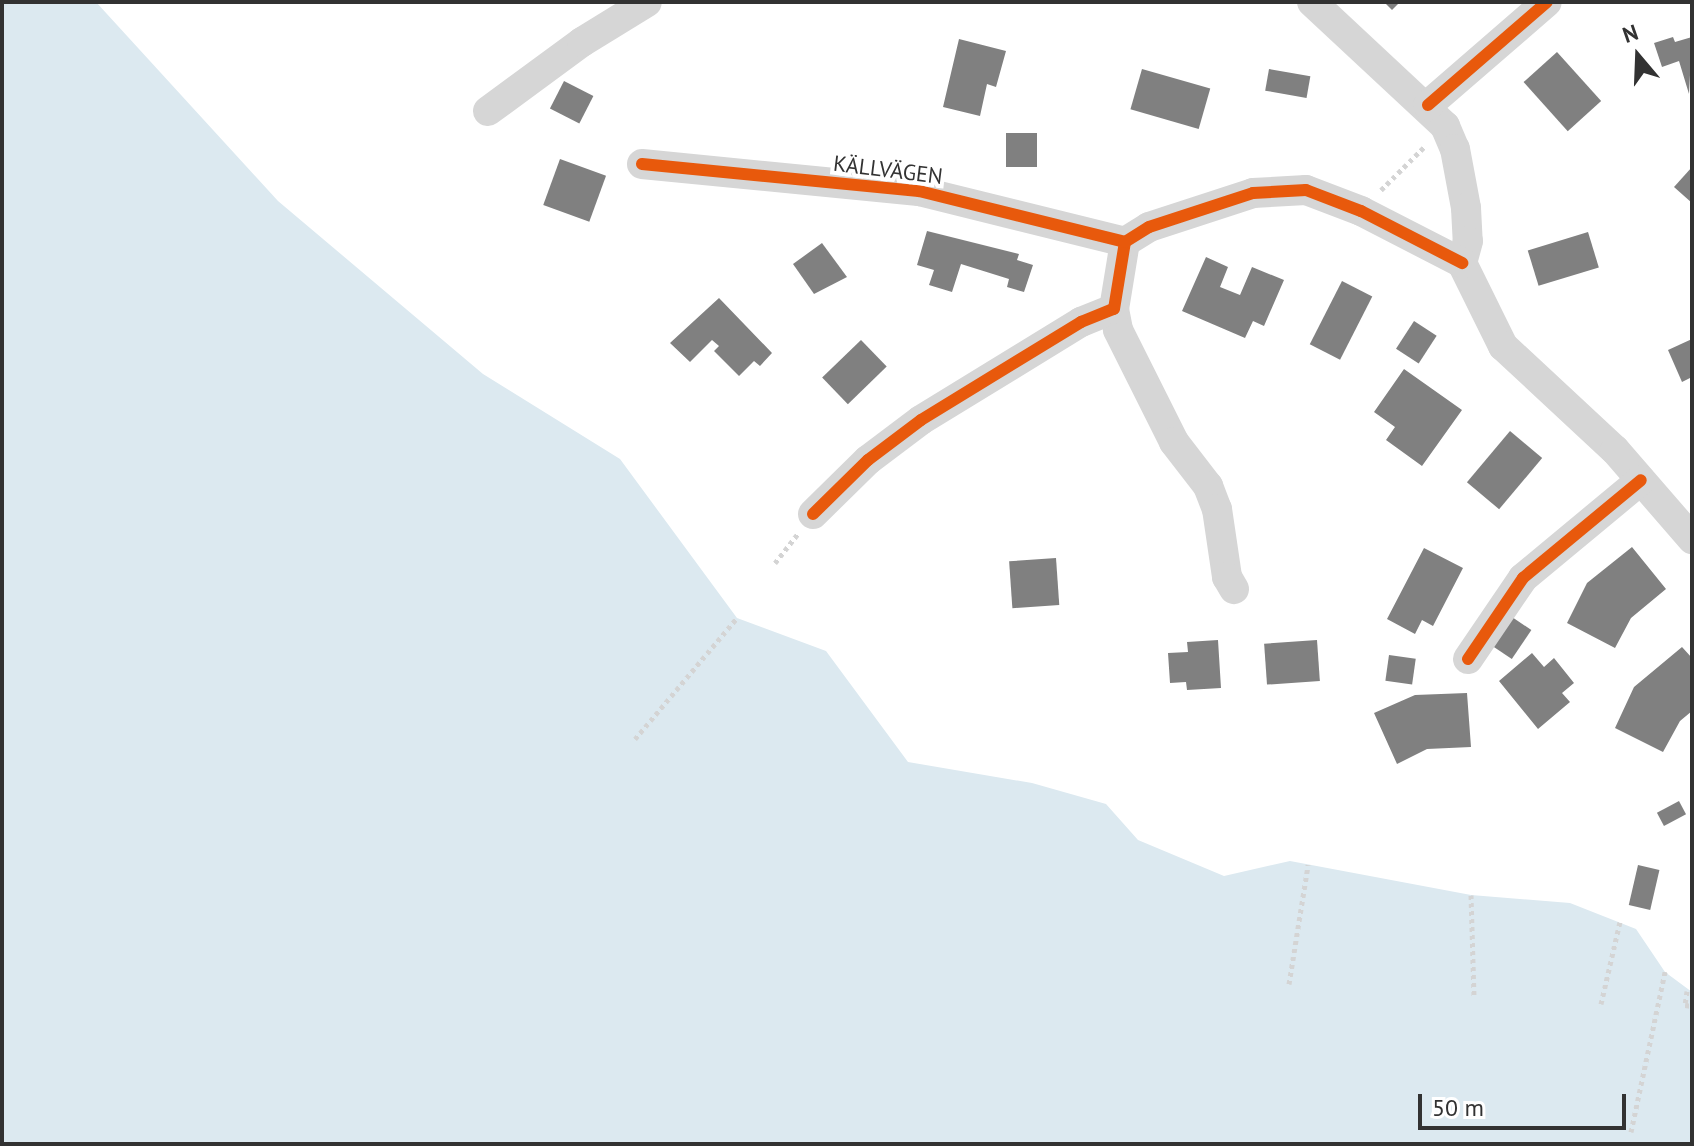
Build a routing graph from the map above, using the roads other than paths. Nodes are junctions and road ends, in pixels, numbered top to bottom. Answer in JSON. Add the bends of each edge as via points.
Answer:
{"nodes":[{"id":1,"x":647,"y":2,"type":"edge"},
{"id":2,"x":1312,"y":2,"type":"edge"},
{"id":3,"x":1547,"y":2,"type":"edge"},
{"id":4,"x":488,"y":111,"type":"dead end"},
{"id":5,"x":1437,"y":115,"type":"junction"},
{"id":6,"x":642,"y":164,"type":"dead end"},
{"id":7,"x":1125,"y":242,"type":"junction"},
{"id":8,"x":1462,"y":263,"type":"junction"},
{"id":9,"x":1114,"y":309,"type":"junction"},
{"id":10,"x":1641,"y":480,"type":"junction"},
{"id":11,"x":813,"y":514,"type":"dead end"},
{"id":12,"x":1692,"y":539,"type":"edge"},
{"id":13,"x":1234,"y":589,"type":"dead end"},
{"id":14,"x":1468,"y":659,"type":"dead end"}],
"edges":[{"from":1,"to":4,"type":"street"},
{"from":2,"to":5,"type":"street"},
{"from":3,"to":5,"type":"street"},
{"from":5,"to":8,"type":"street","via":[[1455,149],[1466,208],[1468,241]]},
{"from":6,"to":7,"type":"street","name":"KÄLLVÄGEN","via":[[919,191]]},
{"from":7,"to":8,"type":"street","via":[[1149,227],[1253,193],[1306,190],[1361,211]]},
{"from":7,"to":9,"type":"street"},
{"from":8,"to":10,"type":"street","via":[[1491,326],[1520,368],[1586,423]]},
{"from":9,"to":11,"type":"street","via":[[1081,322],[921,420],[868,460]]},
{"from":9,"to":13,"type":"street","via":[[1118,330],[1159,414],[1208,486]]},
{"from":10,"to":12,"type":"street"},
{"from":10,"to":14,"type":"street","via":[[1523,578]]}]}
